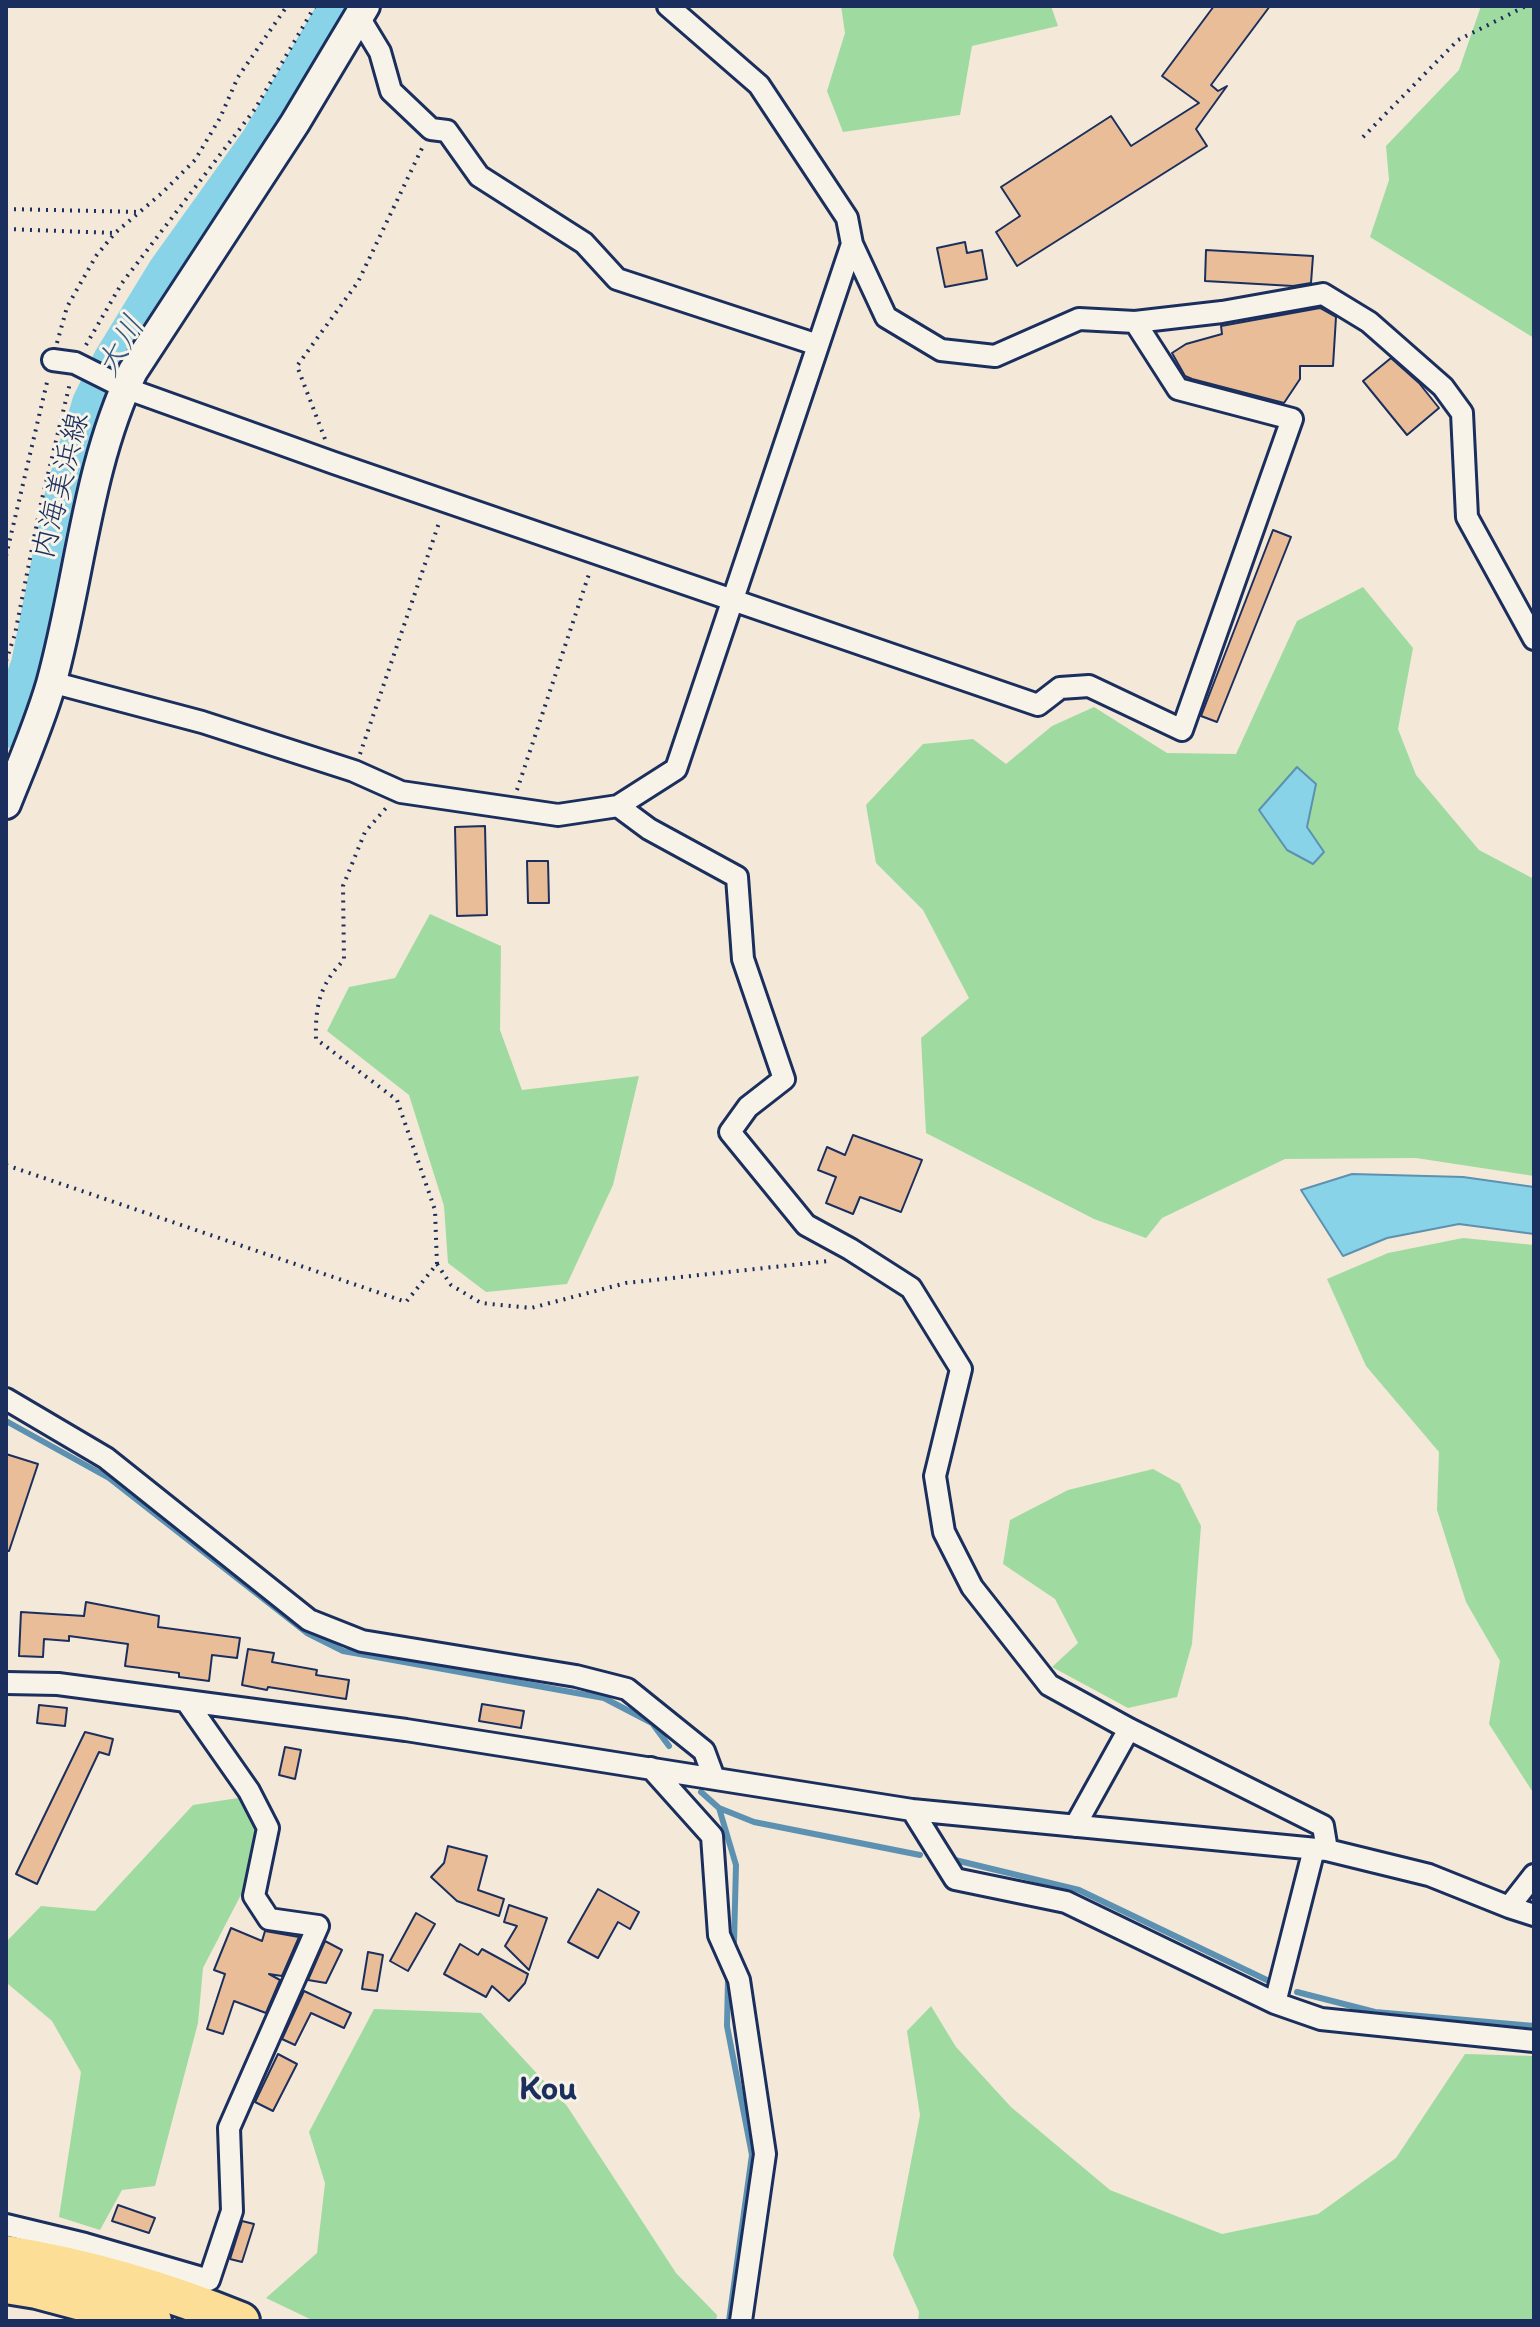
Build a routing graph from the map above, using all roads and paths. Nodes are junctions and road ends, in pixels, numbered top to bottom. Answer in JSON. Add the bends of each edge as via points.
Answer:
{"nodes":[{"id":1,"x":287,"y":6,"type":"edge"},
{"id":2,"x":315,"y":6,"type":"edge"},
{"id":3,"x":668,"y":6,"type":"edge"},
{"id":4,"x":1526,"y":6,"type":"edge"},
{"id":5,"x":362,"y":12,"type":"edge"},
{"id":6,"x":431,"y":129,"type":"junction"},
{"id":7,"x":1363,"y":137,"type":"dead end"},
{"id":8,"x":6,"y":209,"type":"edge"},
{"id":9,"x":140,"y":212,"type":"junction"},
{"id":10,"x":6,"y":229,"type":"edge"},
{"id":11,"x":115,"y":233,"type":"junction"},
{"id":12,"x":852,"y":244,"type":"junction"},
{"id":13,"x":1135,"y":322,"type":"junction"},
{"id":14,"x":818,"y":345,"type":"junction"},
{"id":15,"x":53,"y":360,"type":"junction"},
{"id":16,"x":84,"y":368,"type":"junction"},
{"id":17,"x":125,"y":388,"type":"junction"},
{"id":18,"x":334,"y":463,"type":"junction"},
{"id":19,"x":447,"y":502,"type":"junction"},
{"id":20,"x":16,"y":509,"type":"junction"},
{"id":21,"x":6,"y":510,"type":"edge"},
{"id":22,"x":597,"y":552,"type":"junction"},
{"id":23,"x":6,"y":556,"type":"edge"},
{"id":24,"x":732,"y":598,"type":"junction"},
{"id":25,"x":1534,"y":639,"type":"edge"},
{"id":26,"x":6,"y":661,"type":"edge"},
{"id":27,"x":51,"y":682,"type":"junction"},
{"id":28,"x":354,"y":771,"type":"junction"},
{"id":29,"x":401,"y":792,"type":"junction"},
{"id":30,"x":6,"y":804,"type":"edge"},
{"id":31,"x":618,"y":806,"type":"junction"},
{"id":32,"x":511,"y":808,"type":"junction"},
{"id":33,"x":6,"y":1165,"type":"edge"},
{"id":34,"x":850,"y":1249,"type":"junction"},
{"id":35,"x":437,"y":1264,"type":"junction"},
{"id":36,"x":6,"y":1399,"type":"edge"},
{"id":37,"x":6,"y":1683,"type":"edge"},
{"id":38,"x":186,"y":1701,"type":"junction"},
{"id":39,"x":1129,"y":1729,"type":"junction"},
{"id":40,"x":651,"y":1768,"type":"junction"},
{"id":41,"x":714,"y":1778,"type":"junction"},
{"id":42,"x":912,"y":1810,"type":"junction"},
{"id":43,"x":1075,"y":1826,"type":"junction"},
{"id":44,"x":1321,"y":1850,"type":"junction"},
{"id":45,"x":1534,"y":1875,"type":"edge"},
{"id":46,"x":1509,"y":1907,"type":"junction"},
{"id":47,"x":1534,"y":1915,"type":"edge"},
{"id":48,"x":1275,"y":2003,"type":"junction"},
{"id":49,"x":1534,"y":2041,"type":"edge"},
{"id":50,"x":6,"y":2225,"type":"edge"},
{"id":51,"x":6,"y":2254,"type":"edge"},
{"id":52,"x":6,"y":2285,"type":"edge"},
{"id":53,"x":153,"y":2321,"type":"edge"},
{"id":54,"x":241,"y":2321,"type":"edge"},
{"id":55,"x":741,"y":2321,"type":"edge"}],
"edges":[{"from":1,"to":9,"type":"path","via":[[238,77],[195,160]]},
{"from":2,"to":16,"type":"path","via":[[255,109],[122,283]]},
{"from":3,"to":12,"type":"street","via":[[759,85],[847,218]]},
{"from":4,"to":7,"type":"path","via":[[1458,40]]},
{"from":5,"to":6,"type":"street","via":[[391,91]]},
{"from":5,"to":17,"type":"main road","name":"内海美浜線"},
{"from":6,"to":14,"type":"street","via":[[447,131],[479,176],[584,243],[617,279]]},
{"from":6,"to":18,"type":"path","via":[[358,282],[297,366]]},
{"from":8,"to":9,"type":"path"},
{"from":9,"to":11,"type":"path"},
{"from":10,"to":11,"type":"path"},
{"from":11,"to":15,"type":"path","via":[[67,307]]},
{"from":12,"to":13,"type":"street","via":[[886,317],[941,350],[995,356],[1079,319]]},
{"from":12,"to":14,"type":"street"},
{"from":13,"to":24,"type":"street","via":[[1178,389],[1292,419],[1182,730],[1089,686],[1060,688],[1038,705]]},
{"from":13,"to":25,"type":"street","via":[[1323,294],[1369,322],[1443,387],[1462,413],[1467,517]]},
{"from":14,"to":24,"type":"street"},
{"from":15,"to":16,"type":"street"},
{"from":15,"to":20,"type":"path"},
{"from":16,"to":17,"type":"street"},
{"from":16,"to":26,"type":"path","via":[[41,503]]},
{"from":17,"to":18,"type":"street"},
{"from":17,"to":27,"type":"main road","name":"内海美浜線","via":[[100,462]]},
{"from":18,"to":19,"type":"street"},
{"from":19,"to":22,"type":"street"},
{"from":19,"to":28,"type":"path"},
{"from":20,"to":21,"type":"path"},
{"from":20,"to":23,"type":"path"},
{"from":22,"to":24,"type":"street"},
{"from":22,"to":32,"type":"path"},
{"from":24,"to":31,"type":"street","via":[[676,769]]},
{"from":27,"to":28,"type":"street","via":[[202,722]]},
{"from":27,"to":30,"type":"main road","name":"内海美浜線"},
{"from":28,"to":29,"type":"street"},
{"from":29,"to":32,"type":"street"},
{"from":29,"to":35,"type":"path","via":[[365,832],[343,886],[344,960],[330,974],[315,1012],[316,1039],[397,1100],[435,1210]]},
{"from":31,"to":32,"type":"street","via":[[558,815]]},
{"from":31,"to":34,"type":"street","via":[[737,877],[743,959],[784,1079],[748,1107],[730,1132],[806,1225]]},
{"from":33,"to":35,"type":"path","via":[[406,1302]]},
{"from":34,"to":35,"type":"path","via":[[839,1260],[626,1283],[531,1308],[481,1303],[451,1285]]},
{"from":34,"to":39,"type":"street","via":[[911,1288],[961,1369],[935,1476],[944,1532],[972,1587],[1049,1685]]},
{"from":36,"to":41,"type":"street","via":[[106,1458],[309,1620],[362,1641],[627,1689],[704,1751]]},
{"from":37,"to":38,"type":"street","via":[[58,1684]]},
{"from":38,"to":40,"type":"street"},
{"from":38,"to":50,"type":"street","via":[[249,1791],[268,1828],[254,1896],[269,1919],[318,1926],[229,2128],[232,2211],[209,2280]]},
{"from":39,"to":43,"type":"street"},
{"from":39,"to":44,"type":"street","via":[[1323,1826]]},
{"from":40,"to":41,"type":"street"},
{"from":40,"to":55,"type":"street","via":[[712,1836],[719,1935],[739,1980],[765,2154]]},
{"from":41,"to":42,"type":"street"},
{"from":42,"to":43,"type":"street"},
{"from":42,"to":48,"type":"street","via":[[955,1879],[1066,1902]]},
{"from":43,"to":44,"type":"street"},
{"from":44,"to":46,"type":"street","via":[[1429,1875]]},
{"from":44,"to":48,"type":"street"},
{"from":45,"to":46,"type":"street"},
{"from":46,"to":47,"type":"street"},
{"from":48,"to":49,"type":"street","via":[[1321,2019]]},
{"from":51,"to":54,"type":"highway","via":[[130,2281]]},
{"from":52,"to":53,"type":"highway"}]}
